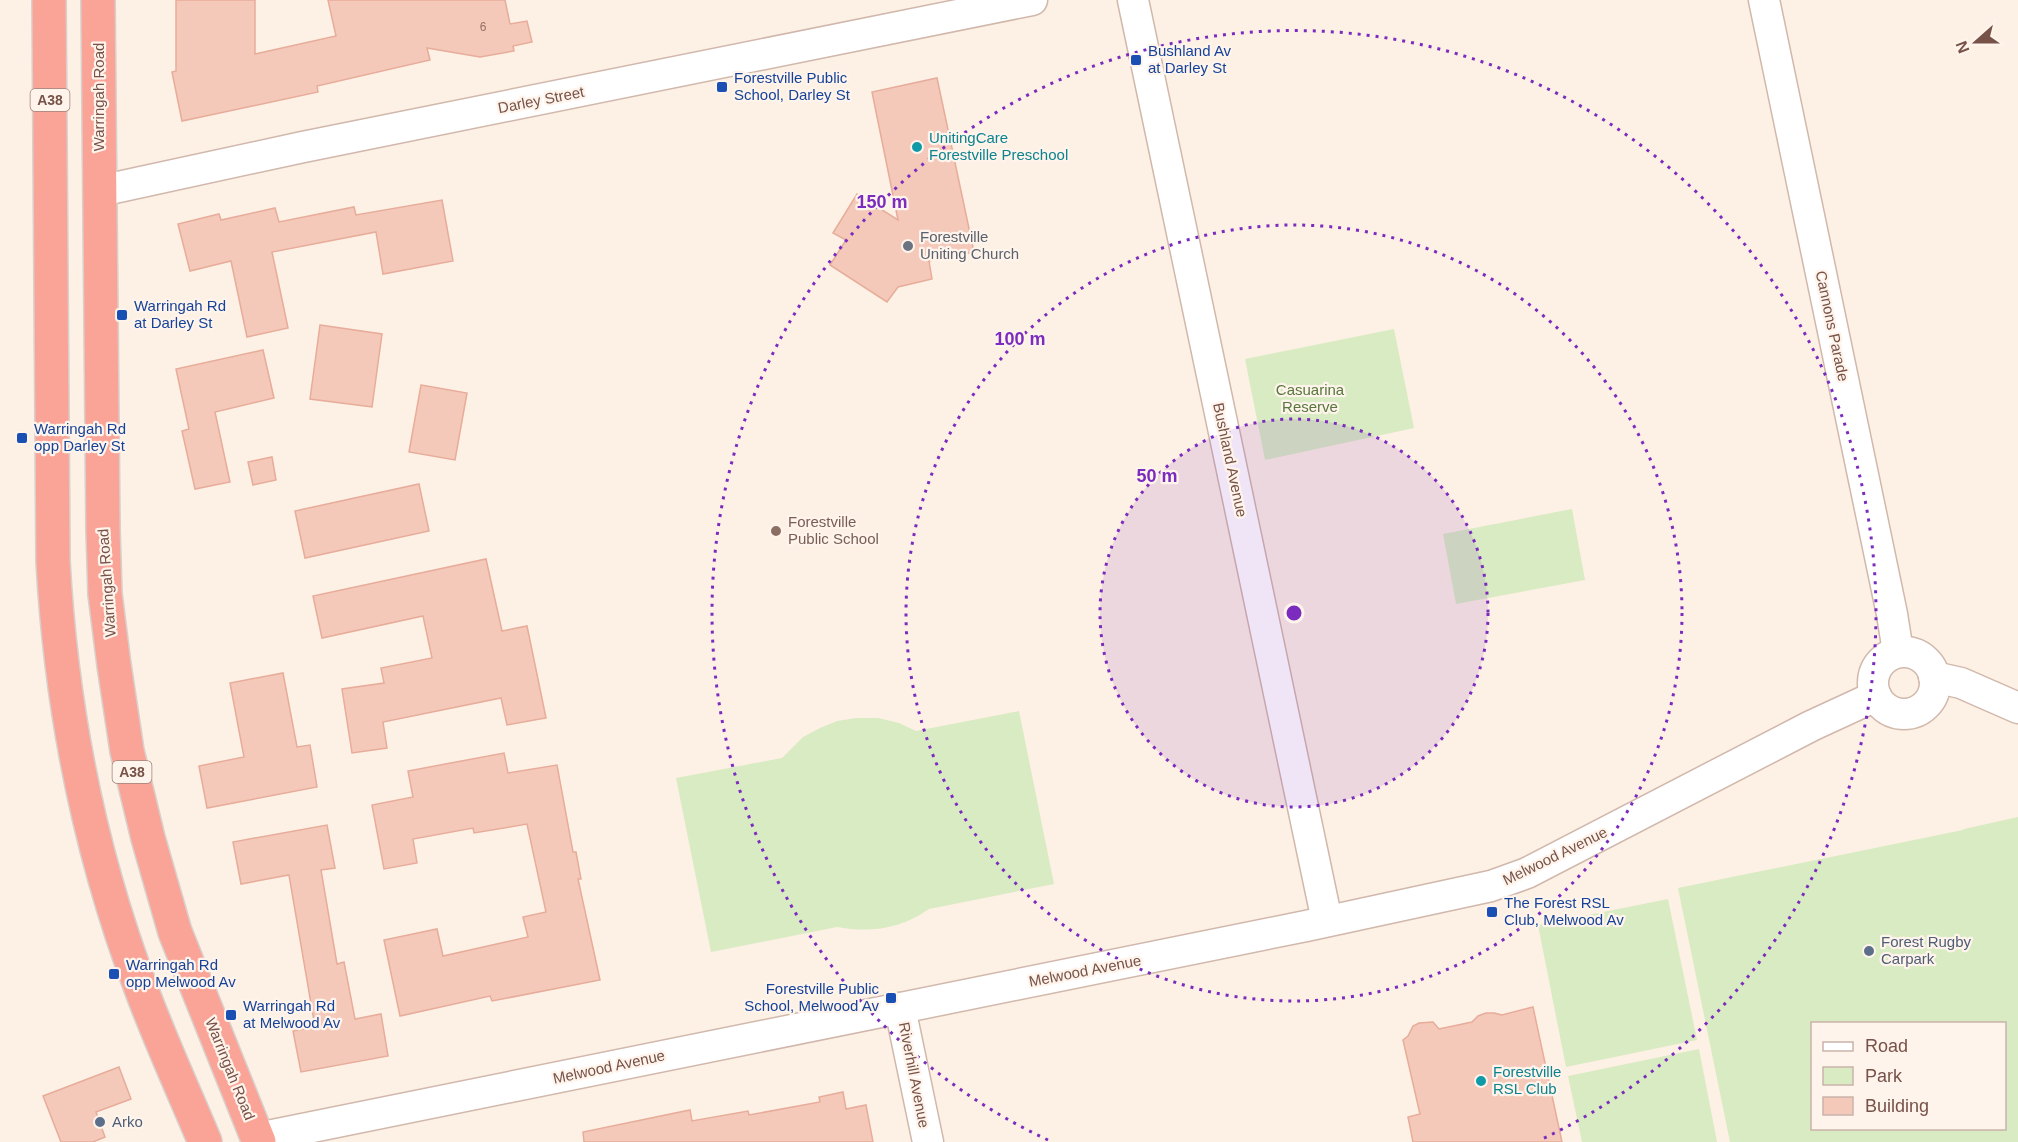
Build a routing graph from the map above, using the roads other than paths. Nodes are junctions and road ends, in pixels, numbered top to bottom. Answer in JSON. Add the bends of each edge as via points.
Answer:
{"nodes":[{"id":1,"x":49,"y":0,"type":"edge"},
{"id":2,"x":98,"y":0,"type":"edge"},
{"id":3,"x":1032,"y":0,"type":"edge"},
{"id":4,"x":1133,"y":0,"type":"edge"},
{"id":5,"x":1764,"y":0,"type":"edge"},
{"id":6,"x":100,"y":191,"type":"junction"},
{"id":7,"x":51,"y":200,"type":"junction"},
{"id":8,"x":1898,"y":652,"type":"junction"},
{"id":9,"x":1934,"y":677,"type":"junction"},
{"id":10,"x":1876,"y":696,"type":"junction"},
{"id":11,"x":2018,"y":708,"type":"edge"},
{"id":12,"x":1327,"y":921,"type":"junction"},
{"id":13,"x":900,"y":1008,"type":"junction"},
{"id":14,"x":258,"y":1140,"type":"edge"},
{"id":15,"x":205,"y":1142,"type":"edge"},
{"id":16,"x":928,"y":1142,"type":"edge"}],
"edges":[{"from":1,"to":7,"type":"highway","number":"A38"},
{"from":2,"to":6,"type":"highway","name":"Warringah Road","number":"A38"},
{"from":3,"to":6,"type":"street","name":"Darley Street"},
{"from":4,"to":12,"type":"street","name":"Bushland Avenue"},
{"from":5,"to":8,"type":"street","name":"Cannons Parade"},
{"from":6,"to":7,"type":"highway","name":"Darley Street"},
{"from":6,"to":14,"type":"highway","name":"Warringah Road","number":"A38","via":[[105,594],[127,751],[175,932]]},
{"from":7,"to":15,"type":"highway","number":"A38","via":[[53,561],[66,696],[84,789],[116,914],[142,991]]},
{"from":8,"to":9,"type":"street","via":[[1917,654]]},
{"from":8,"to":10,"type":"street","via":[[1876,668]]},
{"from":9,"to":10,"type":"street","via":[[1931,697],[1918,710],[1898,713],[1881,704]]},
{"from":9,"to":11,"type":"street","via":[[1961,683]]},
{"from":10,"to":12,"type":"street","name":"Melwood Avenue","via":[[1510,880]]},
{"from":12,"to":13,"type":"street","name":"Melwood Avenue"},
{"from":13,"to":14,"type":"street","name":"Melwood Avenue"},
{"from":13,"to":16,"type":"street","name":"Riverhill Avenue"}]}
